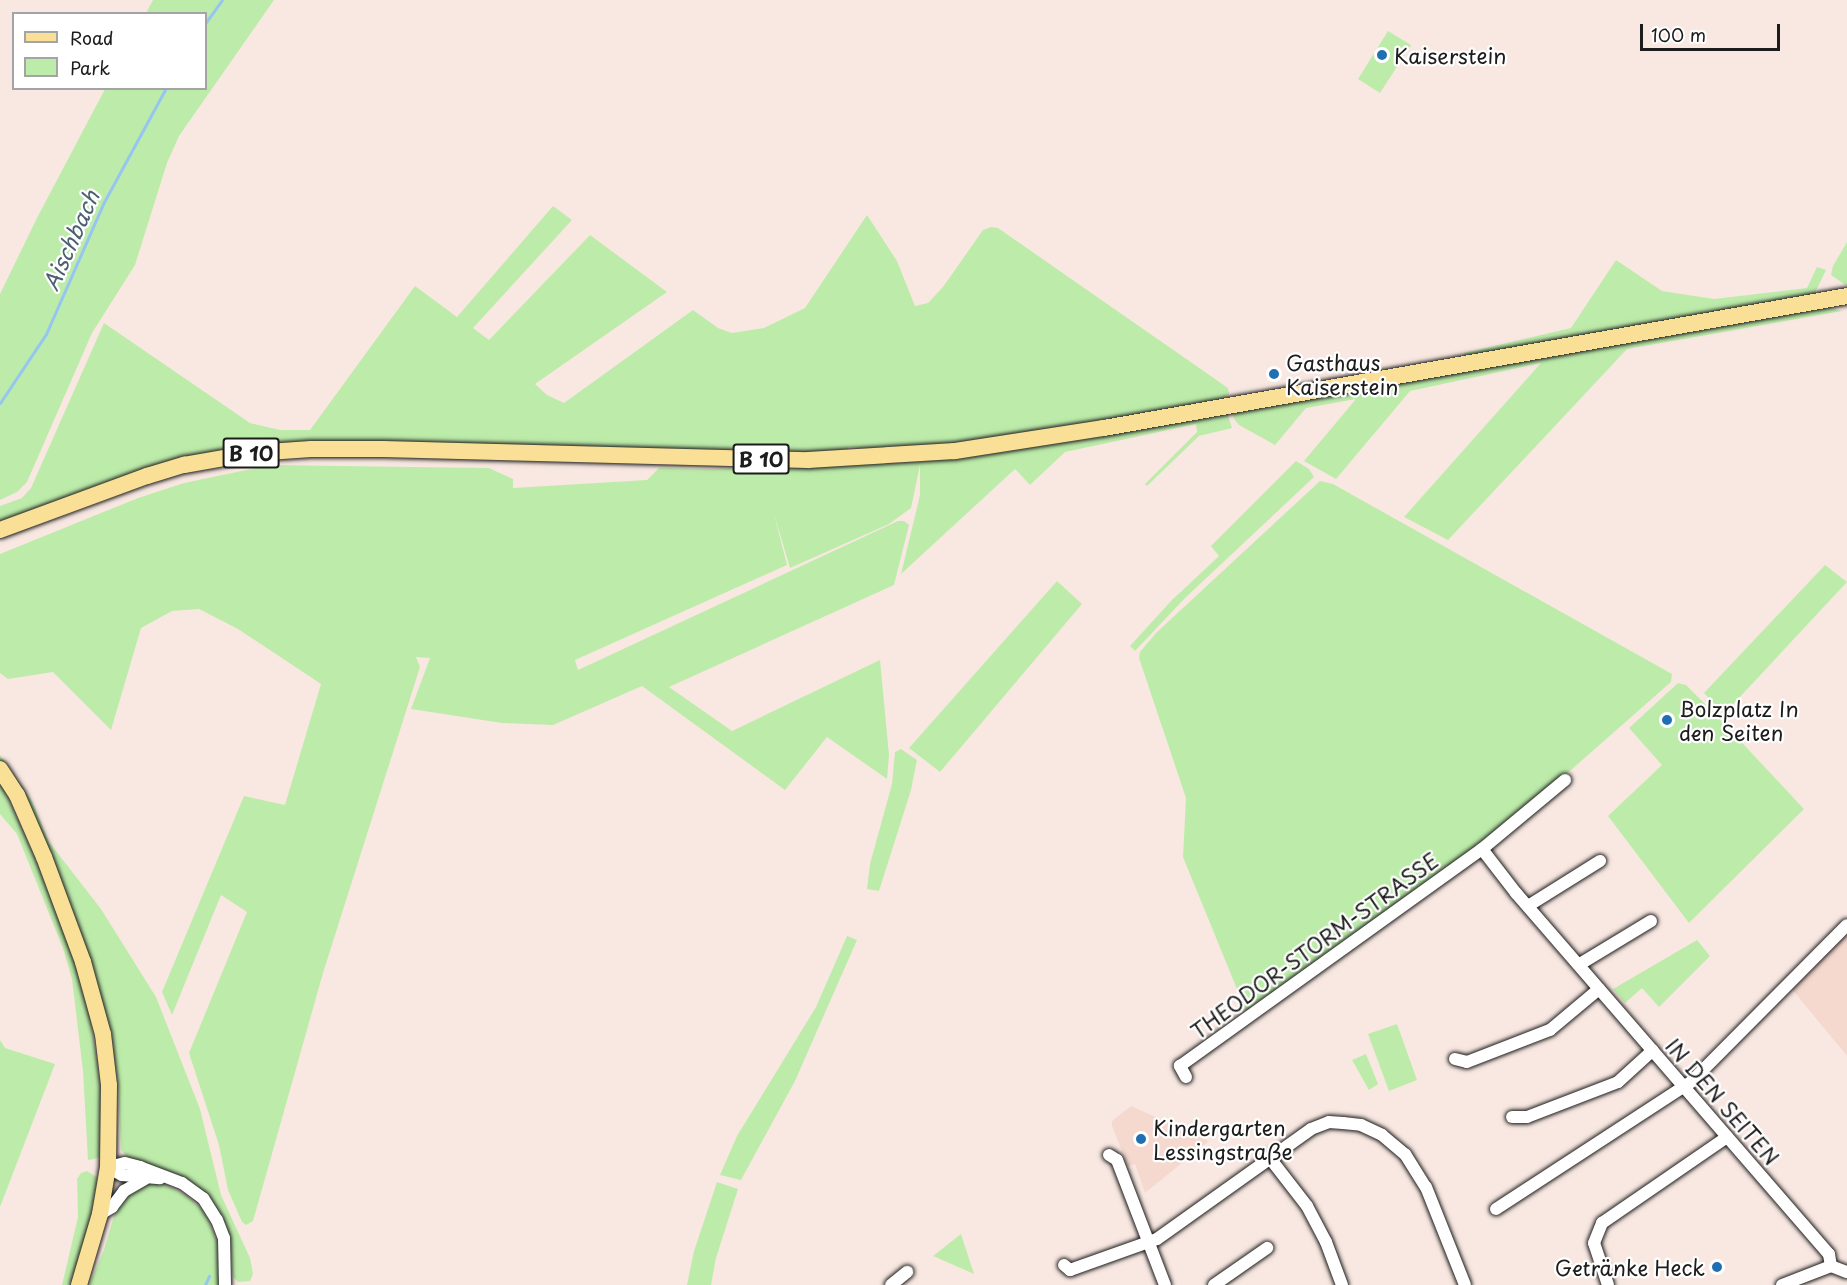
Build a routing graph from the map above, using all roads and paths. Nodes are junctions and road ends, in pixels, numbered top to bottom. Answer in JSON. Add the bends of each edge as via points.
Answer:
{"nodes":[{"id":1,"x":1847,"y":296,"type":"edge"},
{"id":2,"x":0,"y":530,"type":"edge"},
{"id":3,"x":0,"y":769,"type":"edge"},
{"id":4,"x":1565,"y":780,"type":"dead end"},
{"id":5,"x":1482,"y":849,"type":"junction"},
{"id":6,"x":1600,"y":861,"type":"dead end"},
{"id":7,"x":1528,"y":906,"type":"junction"},
{"id":8,"x":1651,"y":921,"type":"dead end"},
{"id":9,"x":1847,"y":925,"type":"edge"},
{"id":10,"x":1580,"y":964,"type":"junction"},
{"id":11,"x":1599,"y":989,"type":"junction"},
{"id":12,"x":1653,"y":1050,"type":"junction"},
{"id":13,"x":1455,"y":1059,"type":"dead end"},
{"id":14,"x":1186,"y":1077,"type":"dead end"},
{"id":15,"x":1684,"y":1086,"type":"junction"},
{"id":16,"x":1512,"y":1117,"type":"dead end"},
{"id":17,"x":1727,"y":1137,"type":"junction"},
{"id":18,"x":1109,"y":1155,"type":"dead end"},
{"id":19,"x":1269,"y":1157,"type":"junction"},
{"id":20,"x":108,"y":1167,"type":"junction"},
{"id":21,"x":147,"y":1178,"type":"junction"},
{"id":22,"x":170,"y":1178,"type":"junction"},
{"id":23,"x":1496,"y":1209,"type":"dead end"},
{"id":24,"x":100,"y":1214,"type":"junction"},
{"id":25,"x":1148,"y":1243,"type":"junction"},
{"id":26,"x":1268,"y":1248,"type":"dead end"},
{"id":27,"x":1064,"y":1265,"type":"dead end"},
{"id":28,"x":1831,"y":1266,"type":"junction"},
{"id":29,"x":907,"y":1272,"type":"dead end"},
{"id":30,"x":1847,"y":1272,"type":"edge"},
{"id":31,"x":1847,"y":1277,"type":"edge"},
{"id":32,"x":80,"y":1285,"type":"edge"},
{"id":33,"x":225,"y":1285,"type":"edge"},
{"id":34,"x":891,"y":1285,"type":"edge"},
{"id":35,"x":1165,"y":1285,"type":"edge"},
{"id":36,"x":1214,"y":1285,"type":"edge"},
{"id":37,"x":1342,"y":1285,"type":"edge"},
{"id":38,"x":1465,"y":1285,"type":"edge"},
{"id":39,"x":1608,"y":1285,"type":"edge"},
{"id":40,"x":1782,"y":1285,"type":"edge"},
{"id":41,"x":1846,"y":1285,"type":"edge"}],
"edges":[{"from":1,"to":2,"type":"main road","number":"B 10","via":[[1104,428],[955,450],[808,460],[383,449],[253,453],[147,476]]},
{"from":3,"to":20,"type":"main road","via":[[31,822],[96,1003],[109,1085]]},
{"from":4,"to":5,"type":"street"},
{"from":5,"to":7,"type":"street","name":"IN DEN SEITEN"},
{"from":5,"to":14,"type":"street","name":"THEODOR-STORM-STRASSE","via":[[1180,1066]]},
{"from":6,"to":7,"type":"street"},
{"from":7,"to":10,"type":"street","name":"IN DEN SEITEN"},
{"from":8,"to":10,"type":"street"},
{"from":9,"to":15,"type":"street"},
{"from":10,"to":11,"type":"street","name":"IN DEN SEITEN"},
{"from":11,"to":12,"type":"street","name":"IN DEN SEITEN"},
{"from":11,"to":13,"type":"street","via":[[1550,1030],[1467,1062]]},
{"from":12,"to":15,"type":"street","name":"IN DEN SEITEN"},
{"from":12,"to":16,"type":"street","via":[[1618,1082],[1527,1117]]},
{"from":15,"to":17,"type":"street","name":"IN DEN SEITEN"},
{"from":15,"to":23,"type":"street"},
{"from":17,"to":28,"type":"street","name":"IN DEN SEITEN","via":[[1829,1254]]},
{"from":17,"to":39,"type":"street","via":[[1602,1223],[1594,1243]]},
{"from":18,"to":25,"type":"street","via":[[1117,1160]]},
{"from":19,"to":25,"type":"street"},
{"from":19,"to":37,"type":"street","via":[[1307,1206]]},
{"from":19,"to":38,"type":"street","via":[[1311,1129],[1329,1122],[1361,1125],[1382,1135],[1405,1154],[1426,1187]]},
{"from":20,"to":21,"type":"street","via":[[122,1175]]},
{"from":20,"to":22,"type":"street","via":[[125,1163]]},
{"from":20,"to":24,"type":"main road"},
{"from":21,"to":22,"type":"street"},
{"from":21,"to":24,"type":"street","via":[[124,1191],[112,1207]]},
{"from":22,"to":33,"type":"street","via":[[203,1198],[217,1220],[226,1252]]},
{"from":24,"to":32,"type":"main road"},
{"from":25,"to":27,"type":"street","via":[[1070,1270]]},
{"from":25,"to":35,"type":"street"},
{"from":26,"to":36,"type":"street"},
{"from":28,"to":30,"type":"street"},
{"from":28,"to":40,"type":"street"},
{"from":29,"to":34,"type":"street"},
{"from":31,"to":41,"type":"street"}]}
